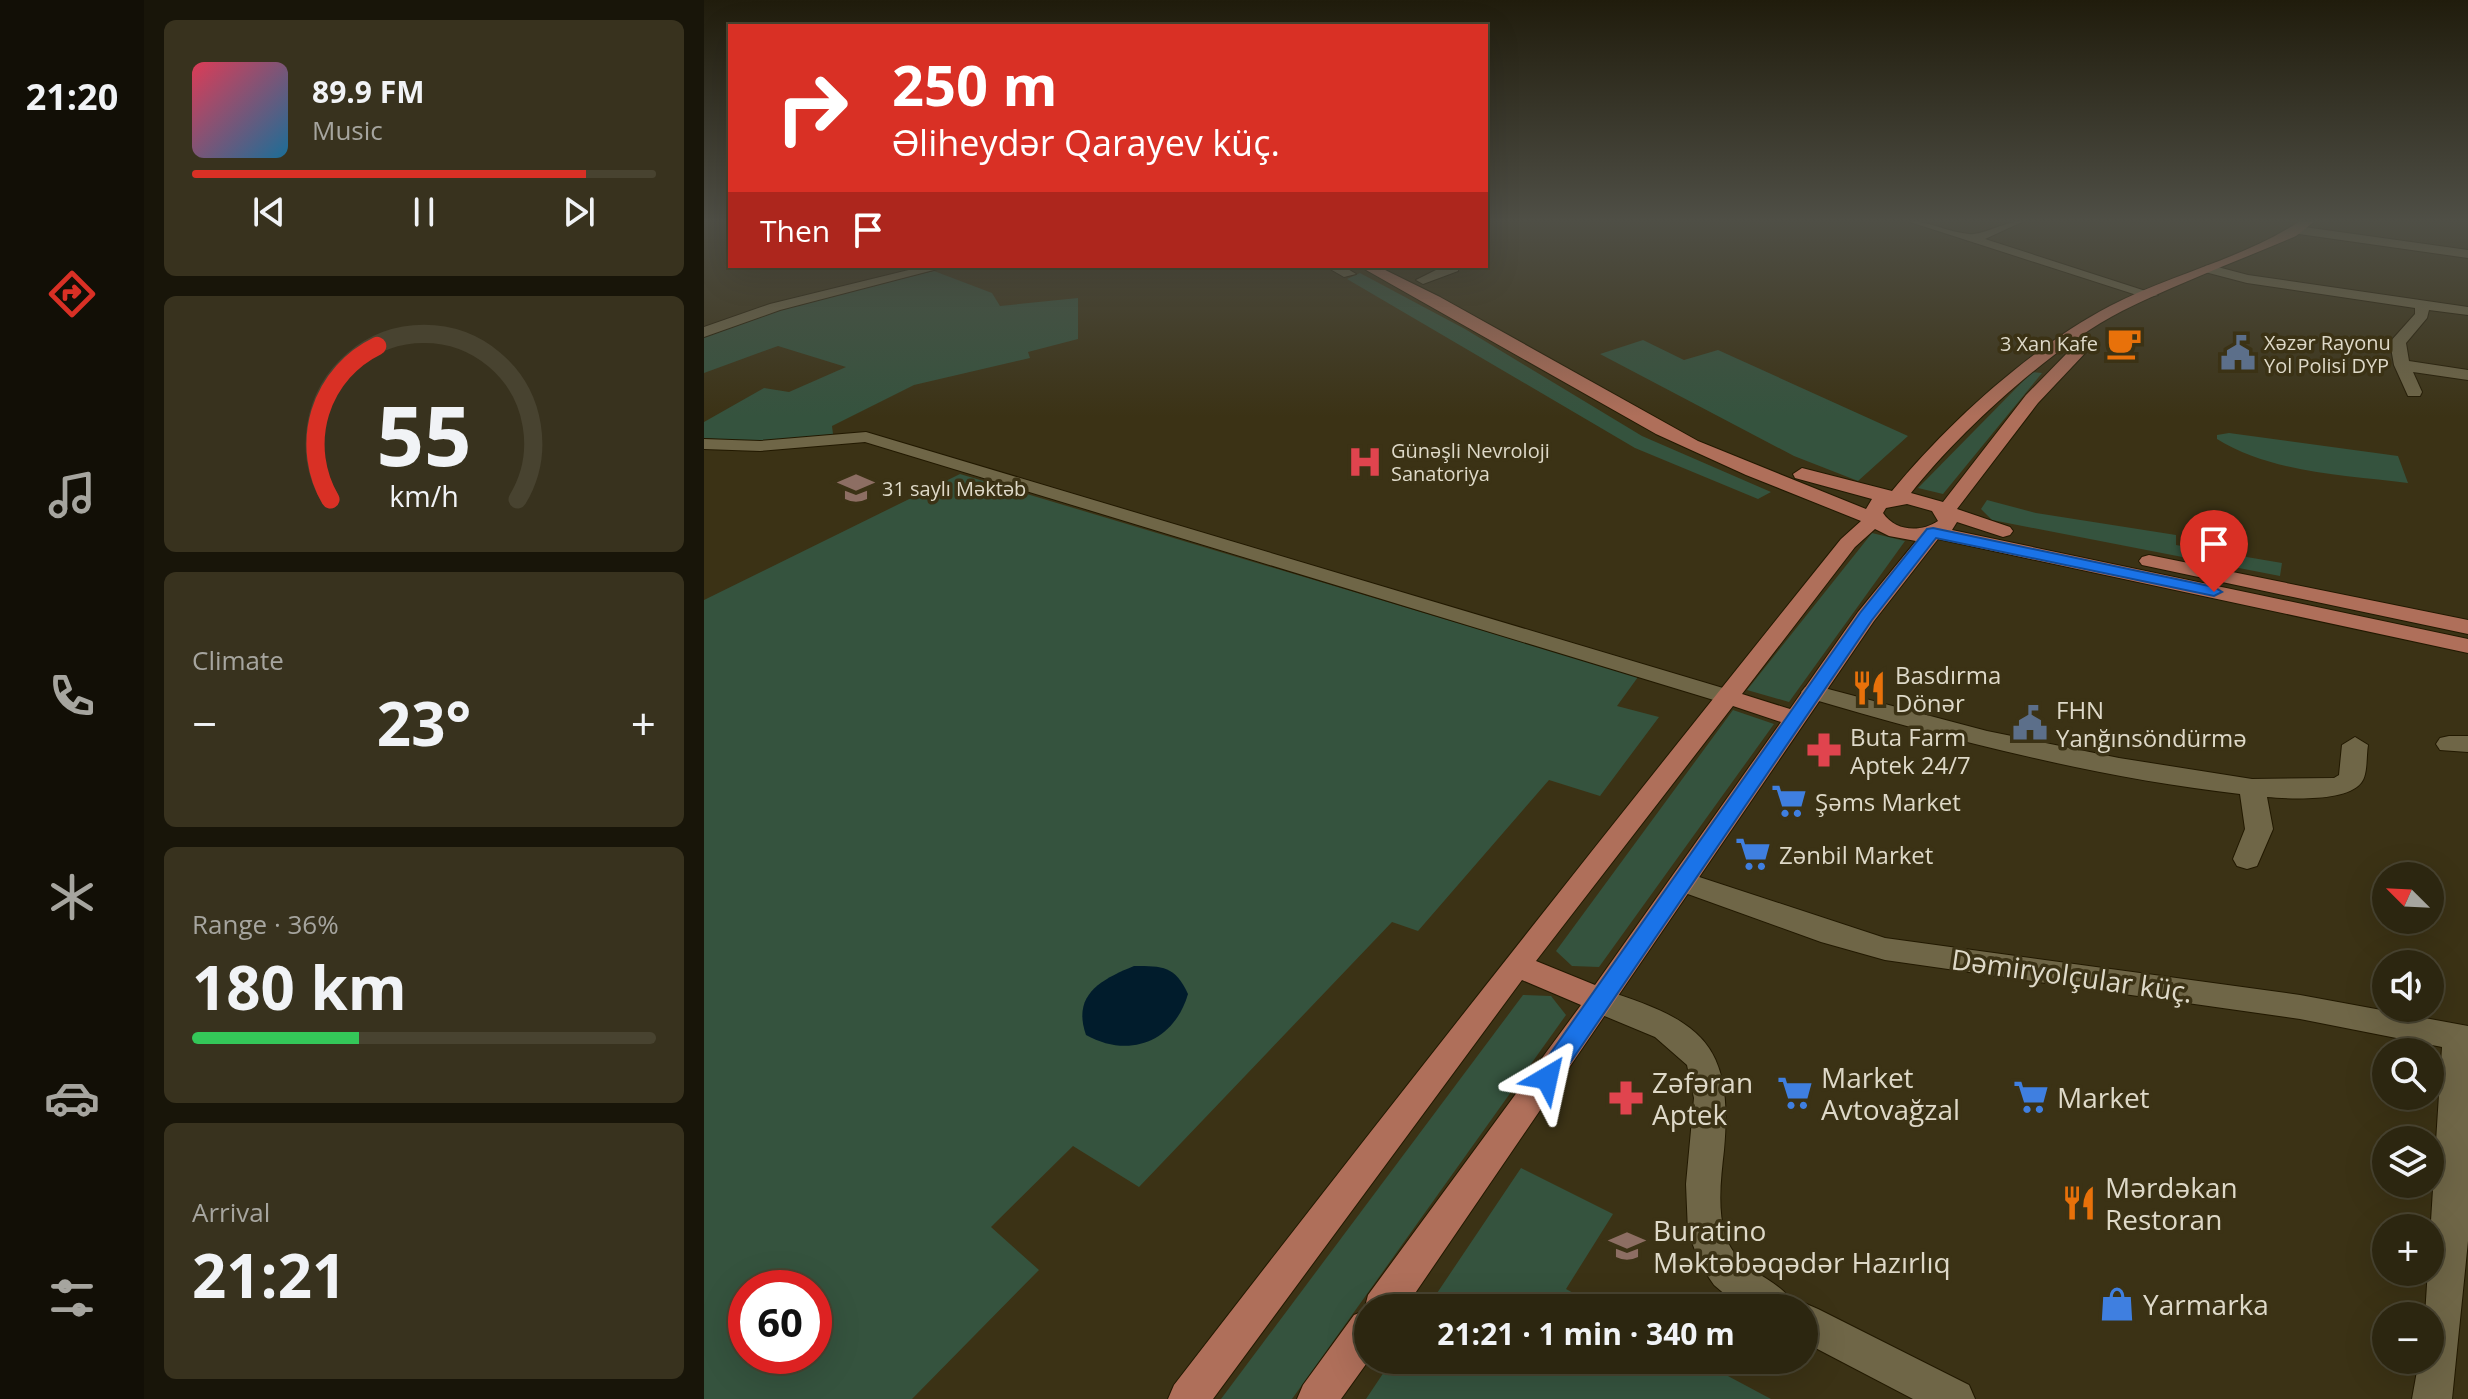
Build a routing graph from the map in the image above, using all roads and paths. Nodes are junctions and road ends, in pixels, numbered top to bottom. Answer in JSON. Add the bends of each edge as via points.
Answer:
{"nodes":[{"id":1,"x":857,"y":286,"type":"edge"},
{"id":2,"x":1420,"y":286,"type":"edge"},
{"id":3,"x":1420,"y":286,"type":"edge"},
{"id":4,"x":2122,"y":286,"type":"edge"},
{"id":5,"x":2171,"y":286,"type":"edge"},
{"id":6,"x":2298,"y":286,"type":"edge"},
{"id":7,"x":2151,"y":295,"type":"junction"},
{"id":8,"x":2422,"y":304,"type":"junction"},
{"id":9,"x":2468,"y":311,"type":"edge"},
{"id":10,"x":704,"y":332,"type":"edge"},
{"id":11,"x":2402,"y":365,"type":"junction"},
{"id":12,"x":2468,"y":375,"type":"edge"},
{"id":13,"x":2414,"y":392,"type":"dead end"},
{"id":14,"x":704,"y":444,"type":"edge"},
{"id":15,"x":1897,"y":498,"type":"junction"},
{"id":16,"x":1875,"y":519,"type":"junction"},
{"id":17,"x":1939,"y":522,"type":"junction"},
{"id":18,"x":2361,"y":614,"type":"junction"},
{"id":19,"x":2468,"y":627,"type":"edge"},
{"id":20,"x":2468,"y":646,"type":"edge"},
{"id":21,"x":1813,"y":692,"type":"junction"},
{"id":22,"x":1725,"y":696,"type":"junction"},
{"id":23,"x":1795,"y":718,"type":"junction"},
{"id":24,"x":2355,"y":745,"type":"dead end"},
{"id":25,"x":2252,"y":788,"type":"junction"},
{"id":26,"x":2247,"y":859,"type":"dead end"},
{"id":27,"x":1684,"y":882,"type":"junction"},
{"id":28,"x":1516,"y":965,"type":"junction"},
{"id":29,"x":1601,"y":1001,"type":"junction"},
{"id":30,"x":2463,"y":1038,"type":"edge"},
{"id":31,"x":1392,"y":1294,"type":"edge"},
{"id":32,"x":1754,"y":1294,"type":"edge"},
{"id":33,"x":1818,"y":1329,"type":"edge"},
{"id":34,"x":1354,"y":1347,"type":"edge"},
{"id":35,"x":1188,"y":1399,"type":"edge"},
{"id":36,"x":1317,"y":1399,"type":"edge"},
{"id":37,"x":1955,"y":1399,"type":"edge"},
{"id":38,"x":2432,"y":1399,"type":"edge"}],
"edges":[{"from":1,"to":10,"type":"street"},
{"from":2,"to":15,"type":"main road","via":[[1728,445],[1826,482]]},
{"from":3,"to":16,"type":"main road","via":[[1659,429]]},
{"from":4,"to":7,"type":"street"},
{"from":5,"to":7,"type":"main road"},
{"from":6,"to":8,"type":"street"},
{"from":7,"to":15,"type":"main road","via":[[2115,309],[2011,384],[1920,469]]},
{"from":7,"to":17,"type":"main road","via":[[2061,366]]},
{"from":8,"to":9,"type":"street"},
{"from":8,"to":11,"type":"street","via":[[2422,315],[2398,342]]},
{"from":11,"to":12,"type":"street"},
{"from":11,"to":13,"type":"street"},
{"from":14,"to":22,"type":"street","via":[[760,446],[866,437]]},
{"from":15,"to":16,"type":"main road","via":[[1879,503]]},
{"from":15,"to":17,"type":"main road","via":[[1930,502]]},
{"from":16,"to":17,"type":"main road","via":[[1899,532]]},
{"from":16,"to":22,"type":"main road","via":[[1848,543]]},
{"from":17,"to":18,"type":"main road"},
{"from":17,"to":21,"type":"main road"},
{"from":18,"to":19,"type":"main road"},
{"from":18,"to":20,"type":"main road"},
{"from":21,"to":23,"type":"main road"},
{"from":21,"to":25,"type":"street","via":[[1988,741]]},
{"from":22,"to":23,"type":"main road"},
{"from":22,"to":28,"type":"main road"},
{"from":23,"to":27,"type":"main road"},
{"from":24,"to":25,"type":"street","via":[[2351,779],[2340,786]]},
{"from":25,"to":26,"type":"street","via":[[2259,829]]},
{"from":27,"to":29,"type":"main road"},
{"from":27,"to":30,"type":"street","name":"Dəmiryolçular küç.","via":[[1885,949],[2300,1007]]},
{"from":28,"to":29,"type":"main road"},
{"from":28,"to":35,"type":"main road"},
{"from":29,"to":31,"type":"main road"},
{"from":29,"to":32,"type":"street","via":[[1666,1030],[1696,1053],[1707,1073],[1712,1106],[1703,1189],[1706,1233],[1728,1278]]},
{"from":30,"to":38,"type":"street"},
{"from":33,"to":37,"type":"street"},
{"from":34,"to":36,"type":"main road"}]}
